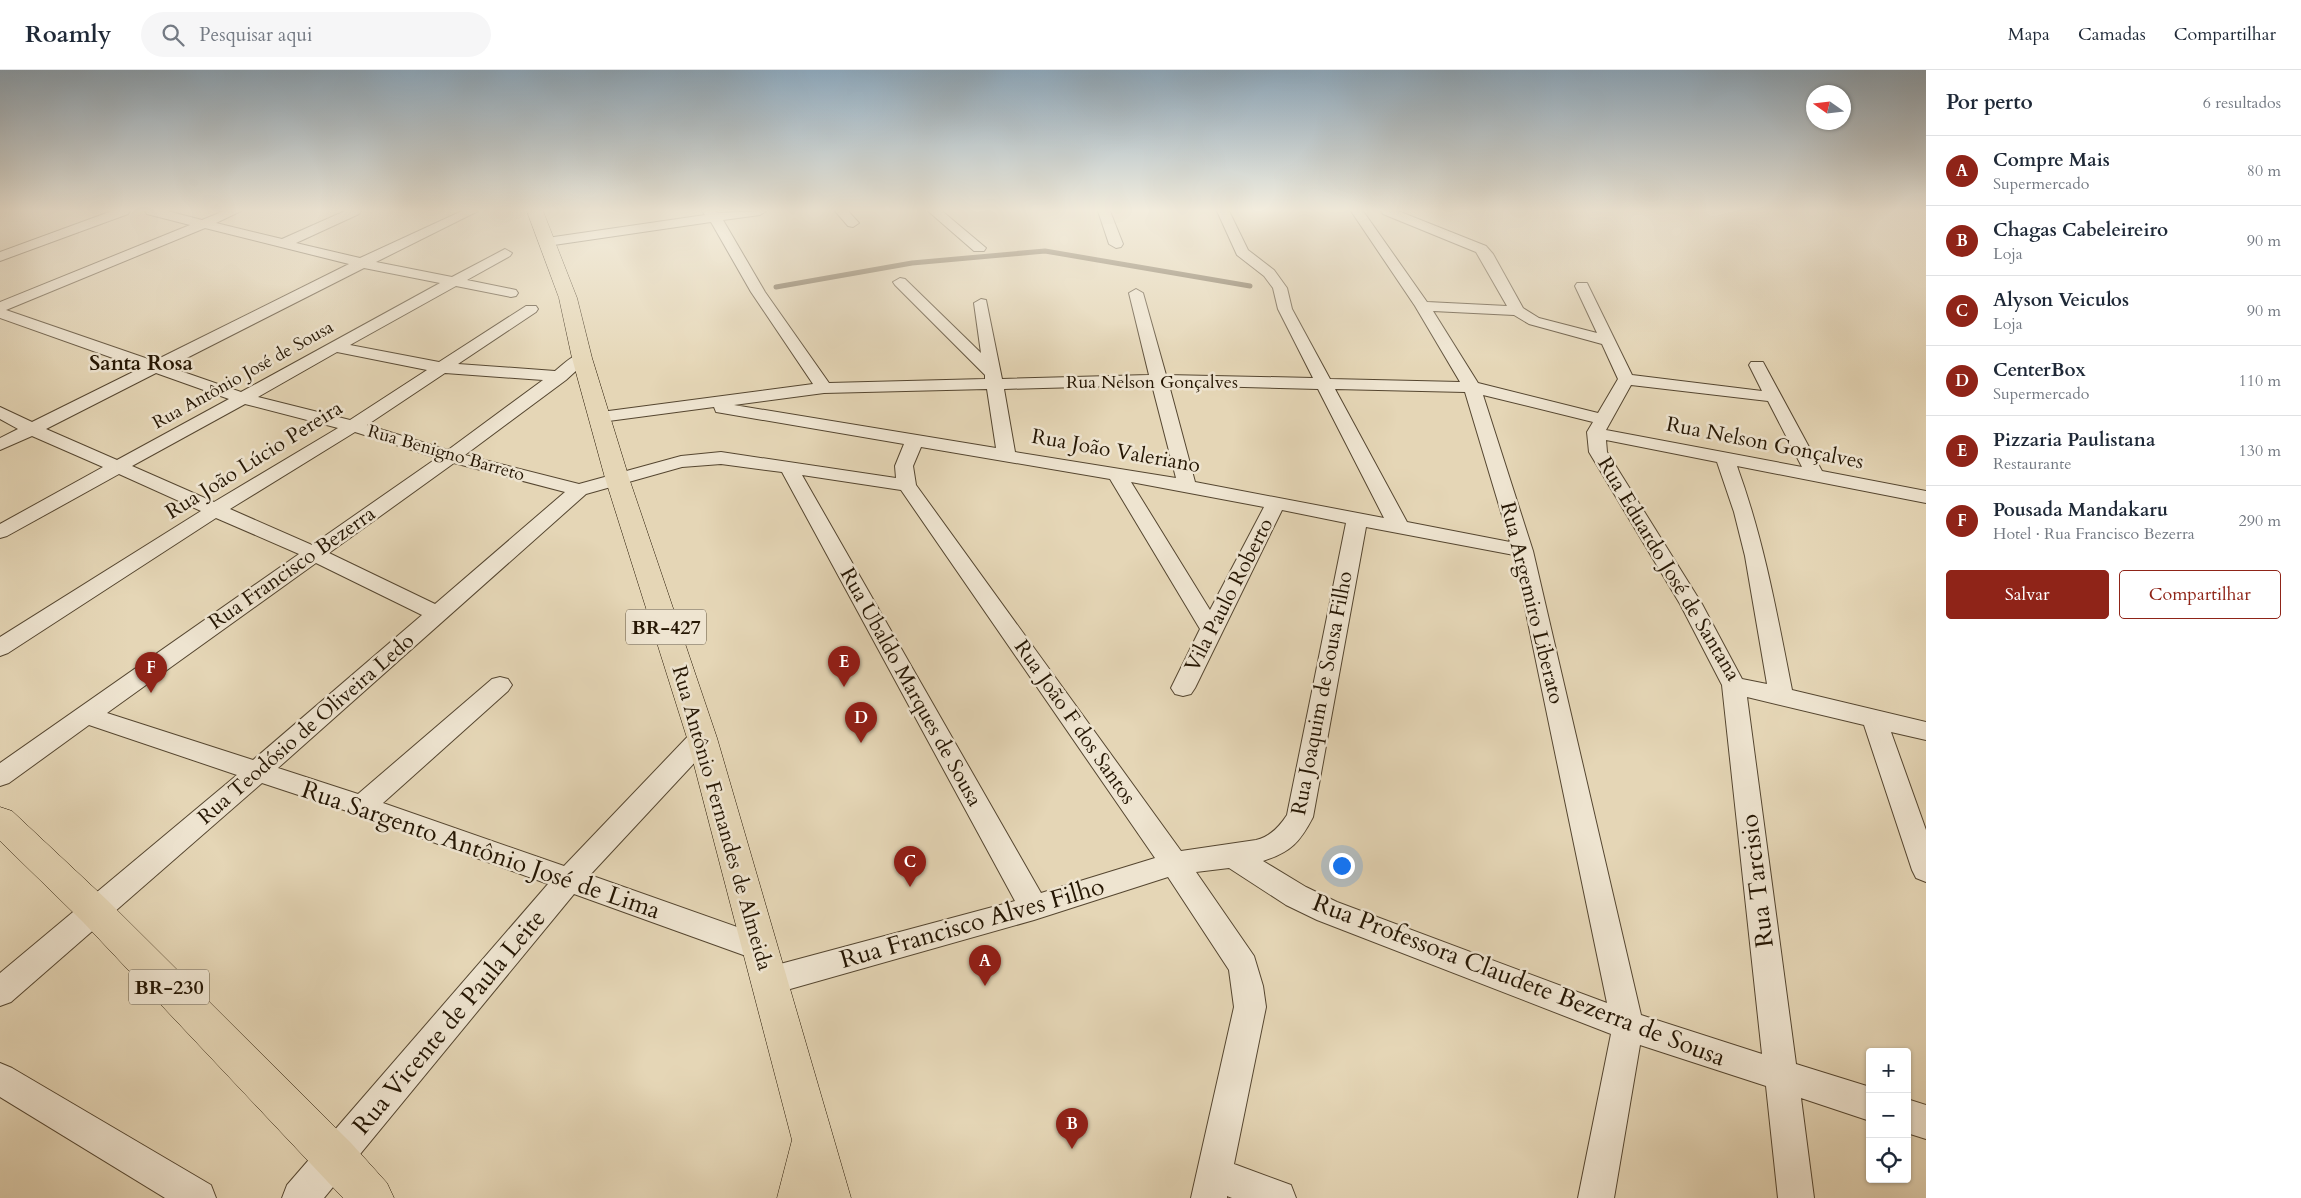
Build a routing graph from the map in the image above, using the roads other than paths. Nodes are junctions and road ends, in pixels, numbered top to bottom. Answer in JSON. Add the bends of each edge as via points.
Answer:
{"nodes":[{"id":1,"x":106,"y":264,"type":"edge"},
{"id":2,"x":361,"y":264,"type":"edge"},
{"id":3,"x":365,"y":264,"type":"edge"},
{"id":4,"x":486,"y":264,"type":"edge"},
{"id":5,"x":555,"y":264,"type":"edge"},
{"id":6,"x":741,"y":264,"type":"edge"},
{"id":7,"x":1257,"y":264,"type":"edge"},
{"id":8,"x":1393,"y":264,"type":"edge"},
{"id":9,"x":1491,"y":264,"type":"edge"},
{"id":10,"x":452,"y":282,"type":"junction"},
{"id":11,"x":900,"y":282,"type":"dead end"},
{"id":12,"x":1582,"y":286,"type":"dead end"},
{"id":13,"x":511,"y":293,"type":"dead end"},
{"id":14,"x":1136,"y":293,"type":"dead end"},
{"id":15,"x":981,"y":303,"type":"dead end"},
{"id":16,"x":0,"y":306,"type":"edge"},
{"id":17,"x":1422,"y":306,"type":"junction"},
{"id":18,"x":531,"y":309,"type":"dead end"},
{"id":19,"x":1517,"y":311,"type":"junction"},
{"id":20,"x":0,"y":313,"type":"edge"},
{"id":21,"x":1607,"y":342,"type":"junction"},
{"id":22,"x":334,"y":347,"type":"junction"},
{"id":23,"x":582,"y":358,"type":"junction"},
{"id":24,"x":1757,"y":365,"type":"dead end"},
{"id":25,"x":158,"y":366,"type":"junction"},
{"id":26,"x":444,"y":368,"type":"junction"},
{"id":27,"x":560,"y":376,"type":"junction"},
{"id":28,"x":992,"y":378,"type":"junction"},
{"id":29,"x":1626,"y":379,"type":"junction"},
{"id":30,"x":1159,"y":380,"type":"junction"},
{"id":31,"x":1323,"y":383,"type":"junction"},
{"id":32,"x":1472,"y":387,"type":"junction"},
{"id":33,"x":824,"y":388,"type":"junction"},
{"id":34,"x":1773,"y":397,"type":"junction"},
{"id":35,"x":243,"y":398,"type":"junction"},
{"id":36,"x":699,"y":404,"type":"junction"},
{"id":37,"x":0,"y":412,"type":"edge"},
{"id":38,"x":601,"y":417,"type":"junction"},
{"id":39,"x":353,"y":426,"type":"junction"},
{"id":40,"x":1599,"y":426,"type":"junction"},
{"id":41,"x":32,"y":429,"type":"junction"},
{"id":42,"x":915,"y":440,"type":"junction"},
{"id":43,"x":0,"y":445,"type":"edge"},
{"id":44,"x":1006,"y":455,"type":"junction"},
{"id":45,"x":451,"y":456,"type":"junction"},
{"id":46,"x":1725,"y":458,"type":"junction"},
{"id":47,"x":788,"y":466,"type":"junction"},
{"id":48,"x":118,"y":467,"type":"junction"},
{"id":49,"x":1116,"y":473,"type":"junction"},
{"id":50,"x":1815,"y":475,"type":"junction"},
{"id":51,"x":617,"y":478,"type":"junction"},
{"id":52,"x":907,"y":485,"type":"junction"},
{"id":53,"x":1187,"y":486,"type":"junction"},
{"id":54,"x":579,"y":490,"type":"junction"},
{"id":55,"x":1926,"y":497,"type":"edge"},
{"id":56,"x":1276,"y":503,"type":"junction"},
{"id":57,"x":215,"y":510,"type":"junction"},
{"id":58,"x":1357,"y":519,"type":"junction"},
{"id":59,"x":1399,"y":527,"type":"junction"},
{"id":60,"x":0,"y":532,"type":"edge"},
{"id":61,"x":1523,"y":551,"type":"junction"},
{"id":62,"x":313,"y":552,"type":"junction"},
{"id":63,"x":438,"y":614,"type":"junction"},
{"id":64,"x":1211,"y":629,"type":"junction"},
{"id":65,"x":0,"y":648,"type":"edge"},
{"id":66,"x":500,"y":685,"type":"dead end"},
{"id":67,"x":1734,"y":685,"type":"junction"},
{"id":68,"x":1183,"y":688,"type":"dead end"},
{"id":69,"x":1781,"y":696,"type":"junction"},
{"id":70,"x":86,"y":715,"type":"junction"},
{"id":71,"x":1874,"y":718,"type":"junction"},
{"id":72,"x":1926,"y":731,"type":"edge"},
{"id":73,"x":702,"y":738,"type":"junction"},
{"id":74,"x":257,"y":772,"type":"junction"},
{"id":75,"x":0,"y":776,"type":"edge"},
{"id":76,"x":362,"y":806,"type":"junction"},
{"id":77,"x":0,"y":820,"type":"edge"},
{"id":78,"x":1233,"y":856,"type":"junction"},
{"id":79,"x":1174,"y":863,"type":"junction"},
{"id":80,"x":1926,"y":870,"type":"edge"},
{"id":81,"x":568,"y":879,"type":"junction"},
{"id":82,"x":1034,"y":908,"type":"junction"},
{"id":83,"x":95,"y":911,"type":"junction"},
{"id":84,"x":765,"y":965,"type":"junction"},
{"id":85,"x":0,"y":992,"type":"edge"},
{"id":86,"x":1628,"y":1026,"type":"junction"},
{"id":87,"x":1780,"y":1076,"type":"junction"},
{"id":88,"x":0,"y":1079,"type":"edge"},
{"id":89,"x":1866,"y":1103,"type":"edge"},
{"id":90,"x":1911,"y":1117,"type":"edge"},
{"id":91,"x":1926,"y":1122,"type":"edge"},
{"id":92,"x":812,"y":1141,"type":"junction"},
{"id":93,"x":336,"y":1158,"type":"junction"},
{"id":94,"x":1212,"y":1186,"type":"edge"},
{"id":95,"x":198,"y":1198,"type":"edge"},
{"id":96,"x":300,"y":1198,"type":"edge"},
{"id":97,"x":372,"y":1198,"type":"edge"},
{"id":98,"x":799,"y":1198,"type":"edge"},
{"id":99,"x":829,"y":1198,"type":"edge"},
{"id":100,"x":1278,"y":1198,"type":"edge"},
{"id":101,"x":1596,"y":1198,"type":"edge"},
{"id":102,"x":1796,"y":1198,"type":"edge"}],
"edges":[{"from":1,"to":16,"type":"street"},
{"from":2,"to":25,"type":"street"},
{"from":3,"to":10,"type":"street"},
{"from":4,"to":10,"type":"street","name":"Rua Antônio José de Sousa"},
{"from":5,"to":23,"type":"highway","name":"Rua Antônio Fernandes de Almeida","number":"BR-427","via":[[568,298]]},
{"from":6,"to":33,"type":"street"},
{"from":7,"to":31,"type":"street","via":[[1280,288],[1285,309]]},
{"from":8,"to":17,"type":"street","name":"Rua Argemiro Liberato"},
{"from":9,"to":19,"type":"street"},
{"from":10,"to":13,"type":"street"},
{"from":10,"to":22,"type":"street","name":"Rua Antônio José de Sousa"},
{"from":11,"to":28,"type":"street"},
{"from":12,"to":21,"type":"street"},
{"from":14,"to":30,"type":"street"},
{"from":15,"to":28,"type":"street"},
{"from":17,"to":19,"type":"street"},
{"from":17,"to":32,"type":"street","name":"Rua Argemiro Liberato"},
{"from":18,"to":26,"type":"street","name":"Rua João Lúcio Pereira"},
{"from":19,"to":21,"type":"street","via":[[1534,320]]},
{"from":20,"to":25,"type":"street","name":"Rua Benigno Barreto"},
{"from":21,"to":29,"type":"street"},
{"from":22,"to":26,"type":"street"},
{"from":22,"to":35,"type":"street","name":"Rua Antônio José de Sousa"},
{"from":23,"to":27,"type":"street","name":"Rua Francisco Bezerra"},
{"from":23,"to":38,"type":"highway","name":"Rua Antônio Fernandes de Almeida","number":"BR-427"},
{"from":24,"to":34,"type":"street"},
{"from":25,"to":35,"type":"street","name":"Rua Benigno Barreto"},
{"from":25,"to":41,"type":"street"},
{"from":26,"to":27,"type":"street"},
{"from":26,"to":39,"type":"street","name":"Rua João Lúcio Pereira"},
{"from":27,"to":45,"type":"street","name":"Rua Francisco Bezerra"},
{"from":28,"to":30,"type":"street","name":"Rua Nelson Gonçalves"},
{"from":28,"to":33,"type":"street","name":"Rua Nelson Gonçalves"},
{"from":28,"to":44,"type":"street"},
{"from":29,"to":34,"type":"street"},
{"from":29,"to":40,"type":"street"},
{"from":30,"to":31,"type":"street","name":"Rua Nelson Gonçalves"},
{"from":30,"to":53,"type":"street"},
{"from":31,"to":32,"type":"street","name":"Rua Nelson Gonçalves"},
{"from":31,"to":59,"type":"street"},
{"from":32,"to":40,"type":"street","name":"Rua Nelson Gonçalves"},
{"from":32,"to":61,"type":"street","name":"Rua Argemiro Liberato"},
{"from":33,"to":36,"type":"street","name":"Rua Nelson Gonçalves"},
{"from":34,"to":50,"type":"street"},
{"from":35,"to":39,"type":"street","name":"Rua Benigno Barreto"},
{"from":35,"to":48,"type":"street","name":"Rua Antônio José de Sousa"},
{"from":36,"to":38,"type":"street","name":"Rua Nelson Gonçalves"},
{"from":36,"to":42,"type":"street","name":"Rua João Valeriano"},
{"from":37,"to":41,"type":"street"},
{"from":38,"to":51,"type":"highway","name":"Rua Antônio Fernandes de Almeida","number":"BR-427"},
{"from":39,"to":45,"type":"street","name":"Rua Benigno Barreto"},
{"from":39,"to":57,"type":"street","name":"Rua João Lúcio Pereira"},
{"from":40,"to":46,"type":"street","name":"Rua Nelson Gonçalves"},
{"from":40,"to":67,"type":"street","name":"Rua Eduardo José de Santana","via":[[1598,452],[1691,604]]},
{"from":41,"to":43,"type":"street"},
{"from":41,"to":48,"type":"street"},
{"from":42,"to":44,"type":"street","name":"Rua João Valeriano"},
{"from":42,"to":52,"type":"street","via":[[904,466]]},
{"from":44,"to":49,"type":"street","name":"Rua João Valeriano"},
{"from":45,"to":54,"type":"street","name":"Rua Benigno Barreto"},
{"from":45,"to":62,"type":"street","name":"Rua Francisco Bezerra"},
{"from":46,"to":50,"type":"street","name":"Rua Nelson Gonçalves"},
{"from":46,"to":69,"type":"street","via":[[1755,556]]},
{"from":47,"to":51,"type":"street","via":[[721,458],[681,462]]},
{"from":47,"to":52,"type":"street"},
{"from":47,"to":82,"type":"street","name":"Rua Ubaldo Marques de Sousa"},
{"from":48,"to":57,"type":"street"},
{"from":48,"to":60,"type":"street","name":"Rua Antônio José de Sousa"},
{"from":49,"to":53,"type":"street","name":"Rua João Valeriano"},
{"from":49,"to":64,"type":"street"},
{"from":50,"to":55,"type":"street","name":"Rua Nelson Gonçalves"},
{"from":51,"to":54,"type":"street","name":"Rua Teodósio de Oliveira Ledo"},
{"from":51,"to":73,"type":"highway","name":"Rua Antônio Fernandes de Almeida","number":"BR-427"},
{"from":52,"to":79,"type":"street","name":"Rua João F dos Santos"},
{"from":53,"to":56,"type":"street","name":"Rua João Valeriano"},
{"from":54,"to":63,"type":"street","name":"Rua Teodósio de Oliveira Ledo"},
{"from":56,"to":58,"type":"street","name":"Rua João Valeriano"},
{"from":56,"to":64,"type":"street","name":"Vila Paulo Roberto"},
{"from":57,"to":62,"type":"street"},
{"from":57,"to":65,"type":"street","name":"Rua João Lúcio Pereira"},
{"from":58,"to":59,"type":"street","name":"Rua João Valeriano"},
{"from":58,"to":78,"type":"street","name":"Rua Joaquim de Sousa Filho","via":[[1300,817],[1290,834],[1276,846]]},
{"from":59,"to":61,"type":"street","name":"Rua João Valeriano"},
{"from":61,"to":86,"type":"street","name":"Rua Argemiro Liberato"},
{"from":62,"to":63,"type":"street"},
{"from":62,"to":70,"type":"street","name":"Rua Francisco Bezerra"},
{"from":63,"to":74,"type":"street","name":"Rua Teodósio de Oliveira Ledo"},
{"from":64,"to":68,"type":"street","name":"Vila Paulo Roberto"},
{"from":66,"to":76,"type":"street"},
{"from":67,"to":69,"type":"street","name":"Rua Eduardo José de Santana"},
{"from":67,"to":87,"type":"street","name":"Rua Tarcisio"},
{"from":69,"to":71,"type":"street","name":"Rua Eduardo José de Santana"},
{"from":70,"to":74,"type":"street","name":"Rua Sargento Antônio José de Lima"},
{"from":70,"to":75,"type":"street","name":"Rua Francisco Bezerra"},
{"from":71,"to":72,"type":"street","name":"Rua Eduardo José de Santana"},
{"from":71,"to":80,"type":"street"},
{"from":73,"to":81,"type":"street","name":"Rua Vicente de Paula Leite"},
{"from":73,"to":84,"type":"highway","name":"Rua Antônio Fernandes de Almeida","number":"BR-427"},
{"from":74,"to":76,"type":"street","name":"Rua Sargento Antônio José de Lima"},
{"from":74,"to":83,"type":"street","name":"Rua Teodósio de Oliveira Ledo"},
{"from":76,"to":81,"type":"street","name":"Rua Sargento Antônio José de Lima"},
{"from":77,"to":83,"type":"highway","number":"BR-230"},
{"from":78,"to":79,"type":"street"},
{"from":78,"to":86,"type":"street","name":"Rua Professora Claudete Bezerra de Sousa","via":[[1296,896],[1327,911]]},
{"from":79,"to":82,"type":"street","name":"Rua Francisco Alves Filho"},
{"from":79,"to":94,"type":"street","name":"Rua João F dos Santos","via":[[1243,966],[1248,986],[1250,1007]]},
{"from":81,"to":84,"type":"street","name":"Rua Sargento Antônio José de Lima"},
{"from":81,"to":93,"type":"street","name":"Rua Vicente de Paula Leite"},
{"from":82,"to":84,"type":"street","name":"Rua Francisco Alves Filho"},
{"from":83,"to":85,"type":"street","name":"Rua Teodósio de Oliveira Ledo"},
{"from":83,"to":93,"type":"highway","number":"BR-230"},
{"from":84,"to":92,"type":"highway","name":"Rua Antônio Fernandes de Almeida","number":"BR-427"},
{"from":86,"to":87,"type":"street","name":"Rua Professora Claudete Bezerra de Sousa"},
{"from":86,"to":101,"type":"street"},
{"from":87,"to":89,"type":"street","name":"Rua Professora Claudete Bezerra de Sousa"},
{"from":87,"to":102,"type":"street","name":"Rua Tarcisio"},
{"from":88,"to":95,"type":"street"},
{"from":90,"to":91,"type":"street"},
{"from":92,"to":98,"type":"highway"},
{"from":92,"to":99,"type":"highway","name":"Rua Antônio Fernandes de Almeida","number":"BR-427"},
{"from":93,"to":96,"type":"street","name":"Rua Vicente de Paula Leite"},
{"from":93,"to":97,"type":"highway","number":"BR-230"},
{"from":94,"to":100,"type":"street"}]}
